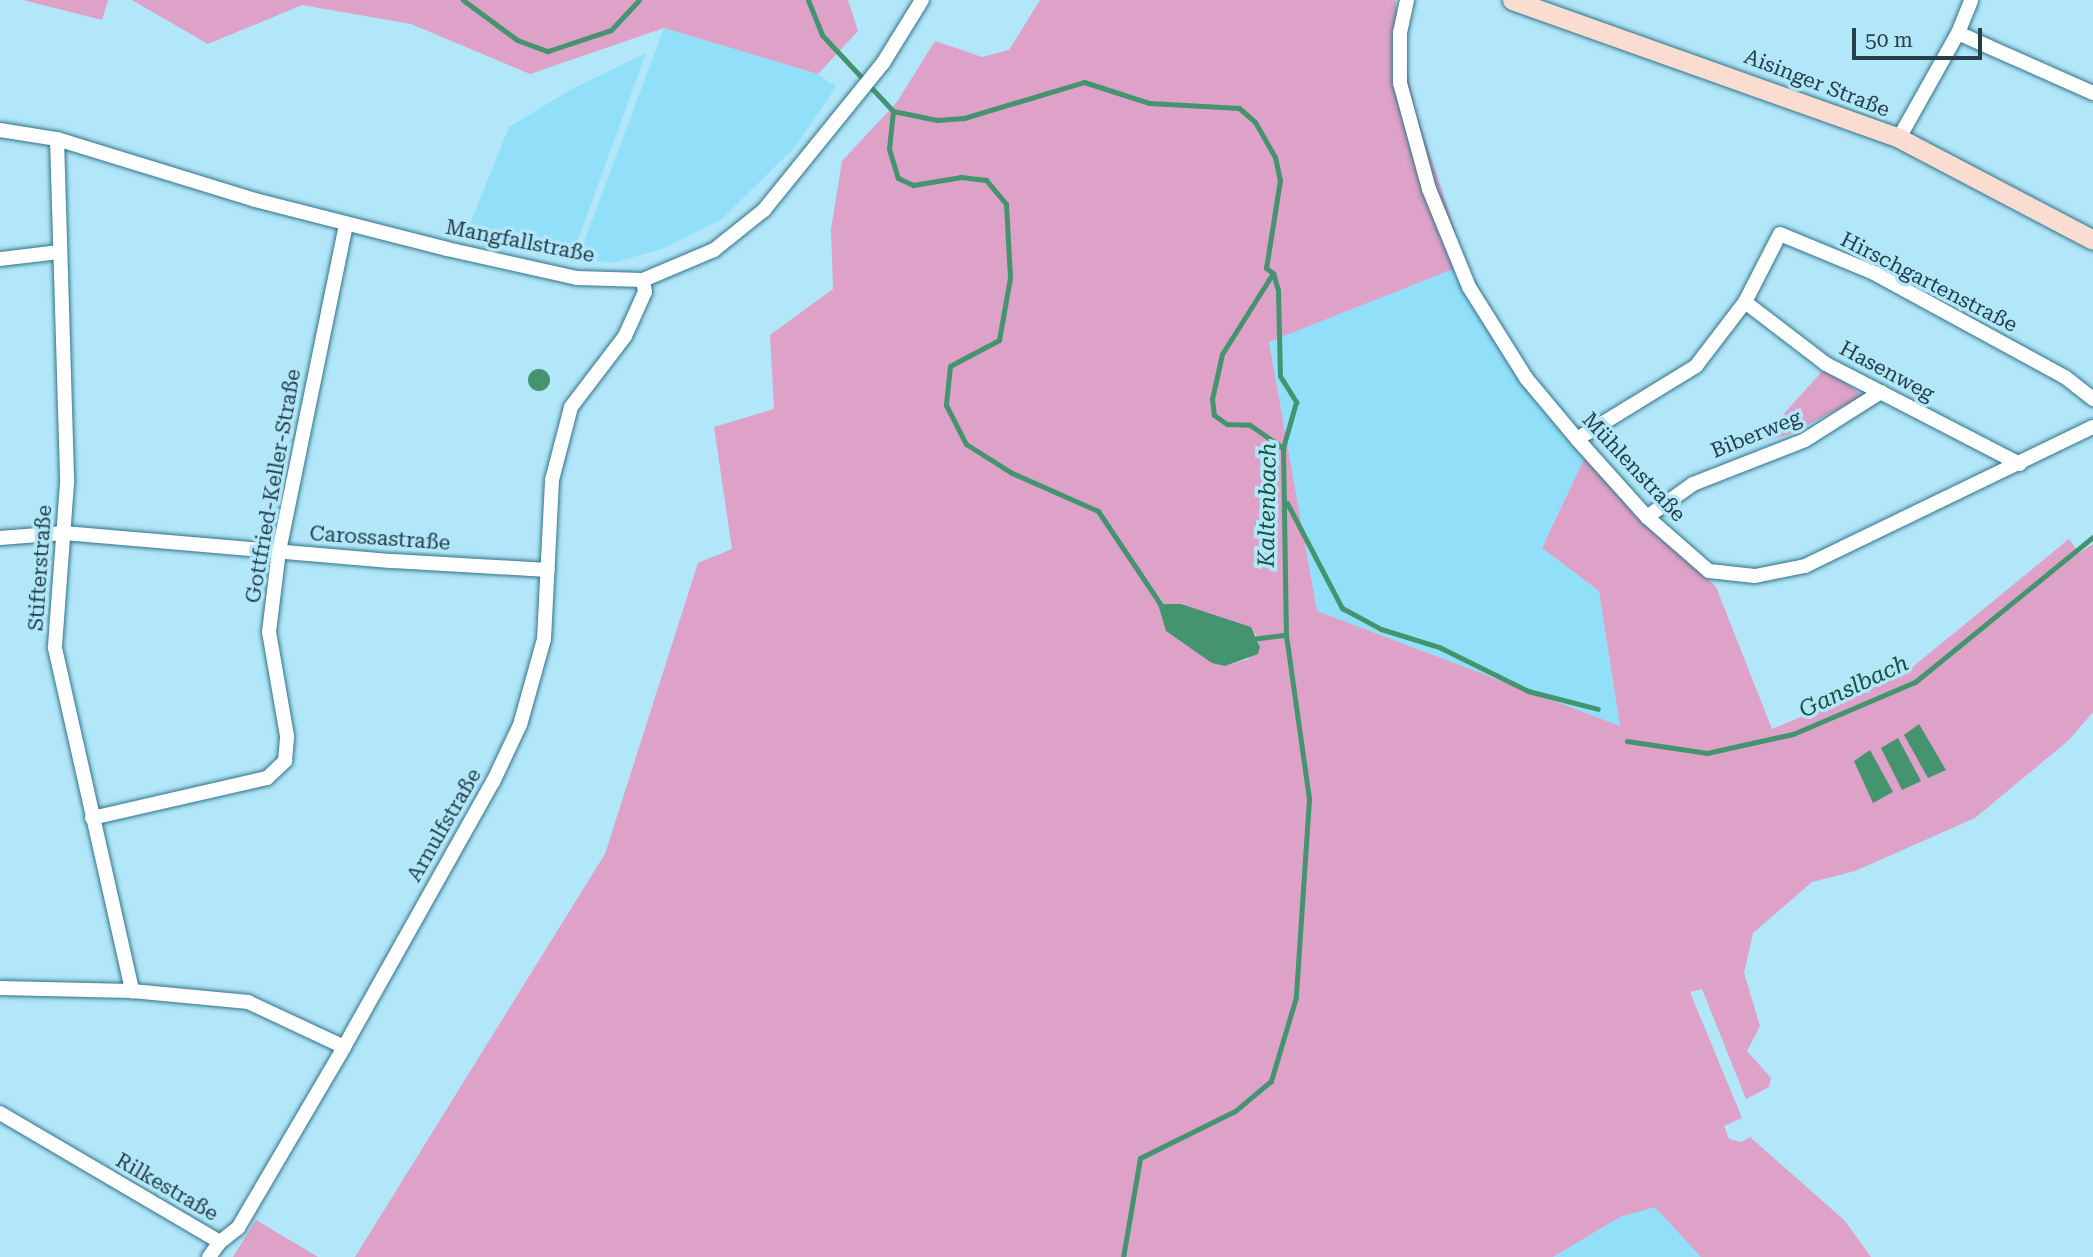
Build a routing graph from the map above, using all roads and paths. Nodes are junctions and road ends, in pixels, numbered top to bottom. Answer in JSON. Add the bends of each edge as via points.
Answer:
{"nodes":[{"id":1,"x":922,"y":0,"type":"edge"},
{"id":2,"x":1407,"y":0,"type":"edge"},
{"id":3,"x":1514,"y":0,"type":"edge"},
{"id":4,"x":1971,"y":0,"type":"edge"},
{"id":5,"x":1958,"y":33,"type":"junction"},
{"id":6,"x":2090,"y":88,"type":"edge"},
{"id":7,"x":0,"y":130,"type":"edge"},
{"id":8,"x":1899,"y":138,"type":"junction"},
{"id":9,"x":57,"y":139,"type":"junction"},
{"id":10,"x":346,"y":225,"type":"junction"},
{"id":11,"x":2093,"y":240,"type":"edge"},
{"id":12,"x":59,"y":252,"type":"junction"},
{"id":13,"x":0,"y":259,"type":"edge"},
{"id":14,"x":643,"y":280,"type":"junction"},
{"id":15,"x":1745,"y":302,"type":"junction"},
{"id":16,"x":1881,"y":392,"type":"junction"},
{"id":17,"x":2093,"y":399,"type":"edge"},
{"id":18,"x":2093,"y":426,"type":"edge"},
{"id":19,"x":1577,"y":439,"type":"junction"},
{"id":20,"x":2020,"y":464,"type":"junction"},
{"id":21,"x":1647,"y":517,"type":"junction"},
{"id":22,"x":64,"y":533,"type":"junction"},
{"id":23,"x":0,"y":538,"type":"edge"},
{"id":24,"x":279,"y":551,"type":"junction"},
{"id":25,"x":548,"y":569,"type":"junction"},
{"id":26,"x":92,"y":818,"type":"junction"},
{"id":27,"x":0,"y":988,"type":"edge"},
{"id":28,"x":132,"y":991,"type":"junction"},
{"id":29,"x":344,"y":1047,"type":"junction"},
{"id":30,"x":0,"y":1113,"type":"edge"},
{"id":31,"x":220,"y":1242,"type":"junction"},
{"id":32,"x":209,"y":1257,"type":"edge"}],
"edges":[{"from":1,"to":14,"type":"street","name":"Mangfallstraße","via":[[883,64],[764,210],[714,250]]},
{"from":2,"to":19,"type":"street","name":"Mühlenstraße","via":[[1400,32],[1400,83],[1429,189],[1469,287],[1526,378]]},
{"from":3,"to":8,"type":"main road","name":"Aisinger Straße"},
{"from":4,"to":5,"type":"street"},
{"from":5,"to":6,"type":"street"},
{"from":5,"to":8,"type":"street"},
{"from":7,"to":9,"type":"street","name":"Mangfallstraße"},
{"from":8,"to":11,"type":"main road","name":"Aisinger Straße"},
{"from":9,"to":10,"type":"street","name":"Mangfallstraße"},
{"from":9,"to":12,"type":"street","name":"Stifterstraße"},
{"from":10,"to":14,"type":"street","name":"Mangfallstraße","via":[[577,278]]},
{"from":10,"to":24,"type":"street","name":"Gottfried-Keller-Straße"},
{"from":12,"to":13,"type":"street"},
{"from":12,"to":22,"type":"street","name":"Stifterstraße","via":[[67,483]]},
{"from":14,"to":25,"type":"street","name":"Arnulfstraße","via":[[645,292],[625,336],[571,407],[552,480]]},
{"from":15,"to":16,"type":"street","name":"Hasenweg","via":[[1826,364]]},
{"from":15,"to":17,"type":"street","name":"Hirschgartenstraße","via":[[1780,234],[1874,273],[2065,377]]},
{"from":15,"to":19,"type":"street","name":"Hirschgartenstraße","via":[[1696,366]]},
{"from":16,"to":20,"type":"street","name":"Hasenweg"},
{"from":16,"to":21,"type":"street","name":"Biberweg","via":[[1805,440],[1693,484]]},
{"from":18,"to":20,"type":"street","name":"Mühlenstraße"},
{"from":19,"to":21,"type":"street","name":"Mühlenstraße"},
{"from":20,"to":21,"type":"street","name":"Mühlenstraße","via":[[1805,566],[1755,576],[1709,571]]},
{"from":22,"to":23,"type":"street","name":"Carossastraße"},
{"from":22,"to":24,"type":"street","name":"Carossastraße"},
{"from":22,"to":26,"type":"street","name":"Stifterstraße","via":[[55,648]]},
{"from":24,"to":25,"type":"street","name":"Carossastraße"},
{"from":24,"to":26,"type":"street","name":"Gottfried-Keller-Straße","via":[[269,632],[287,737],[285,761],[267,778]]},
{"from":25,"to":29,"type":"street","name":"Arnulfstraße","via":[[544,639],[520,725]]},
{"from":26,"to":28,"type":"street","name":"Stifterstraße"},
{"from":27,"to":28,"type":"street"},
{"from":28,"to":29,"type":"street","via":[[248,1002]]},
{"from":29,"to":31,"type":"street","name":"Rilkestraße","via":[[238,1228]]},
{"from":30,"to":31,"type":"street","name":"Rilkestraße"},
{"from":31,"to":32,"type":"street"}]}
